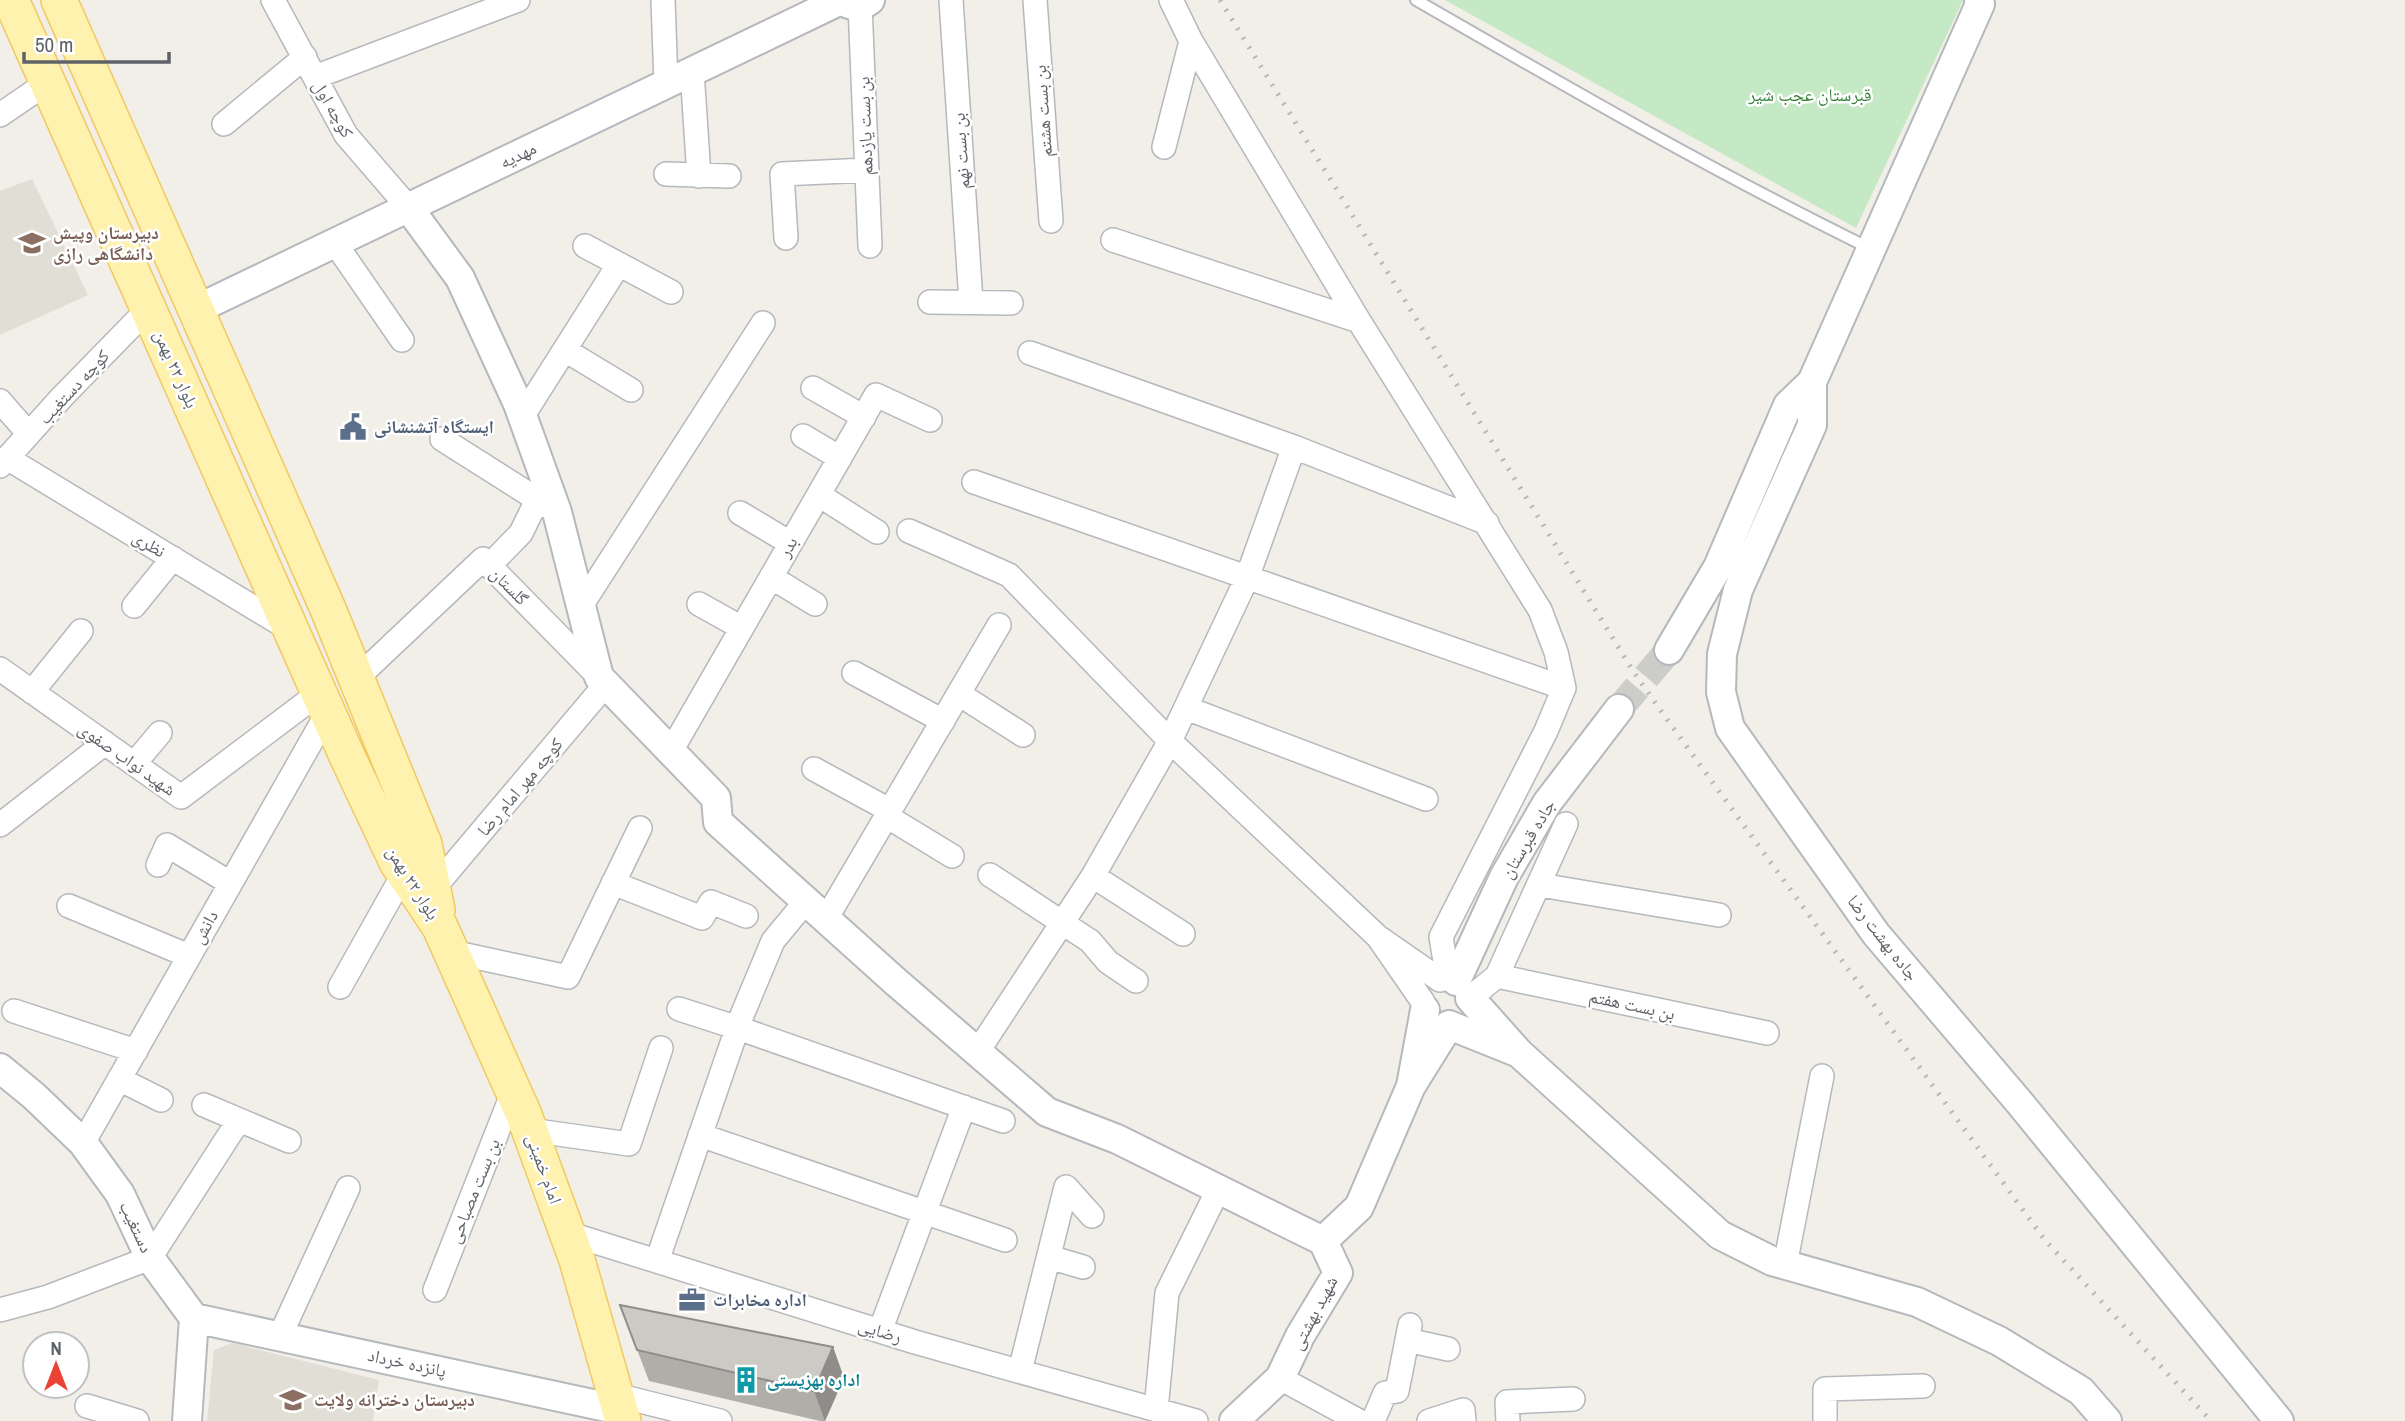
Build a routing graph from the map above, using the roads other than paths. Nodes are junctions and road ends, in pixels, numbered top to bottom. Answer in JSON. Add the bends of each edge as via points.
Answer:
{"nodes":[{"id":1,"x":12,"y":0,"type":"edge"},
{"id":2,"x":59,"y":0,"type":"edge"},
{"id":3,"x":273,"y":0,"type":"edge"},
{"id":4,"x":518,"y":0,"type":"edge"},
{"id":5,"x":663,"y":0,"type":"edge"},
{"id":6,"x":951,"y":0,"type":"edge"},
{"id":7,"x":1035,"y":0,"type":"edge"},
{"id":8,"x":1171,"y":0,"type":"edge"},
{"id":9,"x":1416,"y":0,"type":"edge"},
{"id":10,"x":1979,"y":0,"type":"edge"},
{"id":11,"x":853,"y":1,"type":"edge"},
{"id":12,"x":1191,"y":41,"type":"junction"},
{"id":13,"x":310,"y":67,"type":"junction"},
{"id":14,"x":692,"y":71,"type":"junction"},
{"id":15,"x":48,"y":82,"type":"junction"},
{"id":16,"x":666,"y":84,"type":"junction"},
{"id":17,"x":0,"y":115,"type":"edge"},
{"id":18,"x":224,"y":124,"type":"dead end"},
{"id":19,"x":1164,"y":147,"type":"dead end"},
{"id":20,"x":867,"y":170,"type":"junction"},
{"id":21,"x":666,"y":174,"type":"dead end"},
{"id":22,"x":699,"y":176,"type":"junction"},
{"id":23,"x":729,"y":176,"type":"dead end"},
{"id":24,"x":408,"y":207,"type":"junction"},
{"id":25,"x":1051,"y":221,"type":"dead end"},
{"id":26,"x":786,"y":237,"type":"dead end"},
{"id":27,"x":1113,"y":240,"type":"dead end"},
{"id":28,"x":335,"y":243,"type":"junction"},
{"id":29,"x":585,"y":246,"type":"dead end"},
{"id":30,"x":870,"y":246,"type":"dead end"},
{"id":31,"x":1871,"y":249,"type":"junction"},
{"id":32,"x":619,"y":264,"type":"junction"},
{"id":33,"x":671,"y":292,"type":"dead end"},
{"id":34,"x":930,"y":302,"type":"dead end"},
{"id":35,"x":971,"y":302,"type":"junction"},
{"id":36,"x":1011,"y":303,"type":"dead end"},
{"id":37,"x":149,"y":308,"type":"junction"},
{"id":38,"x":195,"y":310,"type":"junction"},
{"id":39,"x":1359,"y":321,"type":"junction"},
{"id":40,"x":763,"y":323,"type":"dead end"},
{"id":41,"x":402,"y":340,"type":"dead end"},
{"id":42,"x":565,"y":350,"type":"junction"},
{"id":43,"x":1030,"y":353,"type":"dead end"},
{"id":44,"x":1812,"y":382,"type":"junction"},
{"id":45,"x":813,"y":388,"type":"dead end"},
{"id":46,"x":631,"y":390,"type":"dead end"},
{"id":47,"x":0,"y":401,"type":"edge"},
{"id":48,"x":522,"y":417,"type":"junction"},
{"id":49,"x":864,"y":417,"type":"junction"},
{"id":50,"x":930,"y":420,"type":"dead end"},
{"id":51,"x":29,"y":434,"type":"junction"},
{"id":52,"x":803,"y":436,"type":"dead end"},
{"id":53,"x":442,"y":439,"type":"dead end"},
{"id":54,"x":1294,"y":447,"type":"junction"},
{"id":55,"x":840,"y":458,"type":"junction"},
{"id":56,"x":4,"y":462,"type":"edge"},
{"id":57,"x":974,"y":482,"type":"dead end"},
{"id":58,"x":818,"y":495,"type":"junction"},
{"id":59,"x":547,"y":506,"type":"junction"},
{"id":60,"x":740,"y":513,"type":"dead end"},
{"id":61,"x":1487,"y":523,"type":"junction"},
{"id":62,"x":909,"y":531,"type":"dead end"},
{"id":63,"x":877,"y":532,"type":"dead end"},
{"id":64,"x":790,"y":543,"type":"junction"},
{"id":65,"x":173,"y":558,"type":"junction"},
{"id":66,"x":489,"y":566,"type":"junction"},
{"id":67,"x":771,"y":578,"type":"junction"},
{"id":68,"x":1247,"y":578,"type":"junction"},
{"id":69,"x":699,"y":604,"type":"dead end"},
{"id":70,"x":815,"y":604,"type":"dead end"},
{"id":71,"x":581,"y":606,"type":"junction"},
{"id":72,"x":134,"y":607,"type":"dead end"},
{"id":73,"x":999,"y":625,"type":"dead end"},
{"id":74,"x":742,"y":628,"type":"junction"},
{"id":75,"x":292,"y":630,"type":"junction"},
{"id":76,"x":81,"y":631,"type":"dead end"},
{"id":77,"x":1669,"y":650,"type":"tunnel mouth"},
{"id":78,"x":854,"y":673,"type":"dead end"},
{"id":79,"x":4,"y":677,"type":"edge"},
{"id":80,"x":356,"y":679,"type":"junction"},
{"id":81,"x":603,"y":681,"type":"junction"},
{"id":82,"x":1564,"y":688,"type":"junction"},
{"id":83,"x":33,"y":692,"type":"junction"},
{"id":84,"x":959,"y":694,"type":"junction"},
{"id":85,"x":323,"y":702,"type":"junction"},
{"id":86,"x":1186,"y":708,"type":"junction"},
{"id":87,"x":1619,"y":709,"type":"tunnel mouth"},
{"id":88,"x":943,"y":721,"type":"junction"},
{"id":89,"x":160,"y":733,"type":"dead end"},
{"id":90,"x":1023,"y":735,"type":"dead end"},
{"id":91,"x":1170,"y":741,"type":"junction"},
{"id":92,"x":105,"y":743,"type":"junction"},
{"id":93,"x":671,"y":751,"type":"junction"},
{"id":94,"x":134,"y":764,"type":"junction"},
{"id":95,"x":814,"y":769,"type":"dead end"},
{"id":96,"x":1426,"y":799,"type":"dead end"},
{"id":97,"x":889,"y":814,"type":"junction"},
{"id":98,"x":1566,"y":824,"type":"dead end"},
{"id":99,"x":0,"y":825,"type":"edge"},
{"id":100,"x":640,"y":828,"type":"dead end"},
{"id":101,"x":952,"y":856,"type":"dead end"},
{"id":102,"x":158,"y":865,"type":"dead end"},
{"id":103,"x":990,"y":875,"type":"dead end"},
{"id":104,"x":1093,"y":876,"type":"junction"},
{"id":105,"x":419,"y":881,"type":"junction"},
{"id":106,"x":230,"y":883,"type":"junction"},
{"id":107,"x":613,"y":883,"type":"junction"},
{"id":108,"x":1540,"y":885,"type":"junction"},
{"id":109,"x":69,"y":905,"type":"dead end"},
{"id":110,"x":816,"y":910,"type":"junction"},
{"id":111,"x":1719,"y":915,"type":"dead end"},
{"id":112,"x":746,"y":916,"type":"dead end"},
{"id":113,"x":1064,"y":922,"type":"junction"},
{"id":114,"x":1183,"y":934,"type":"dead end"},
{"id":115,"x":1378,"y":937,"type":"junction"},
{"id":116,"x":446,"y":939,"type":"junction"},
{"id":117,"x":189,"y":956,"type":"junction"},
{"id":118,"x":1497,"y":976,"type":"junction"},
{"id":119,"x":1136,"y":981,"type":"dead end"},
{"id":120,"x":1454,"y":984,"type":"junction"},
{"id":121,"x":340,"y":987,"type":"dead end"},
{"id":122,"x":1424,"y":1006,"type":"junction"},
{"id":123,"x":679,"y":1009,"type":"dead end"},
{"id":124,"x":14,"y":1011,"type":"dead end"},
{"id":125,"x":1449,"y":1025,"type":"junction"},
{"id":126,"x":738,"y":1028,"type":"junction"},
{"id":127,"x":1767,"y":1033,"type":"dead end"},
{"id":128,"x":661,"y":1048,"type":"dead end"},
{"id":129,"x":136,"y":1051,"type":"junction"},
{"id":130,"x":978,"y":1051,"type":"junction"},
{"id":131,"x":1519,"y":1054,"type":"junction"},
{"id":132,"x":0,"y":1068,"type":"edge"},
{"id":133,"x":1822,"y":1076,"type":"dead end"},
{"id":134,"x":119,"y":1079,"type":"junction"},
{"id":135,"x":1411,"y":1086,"type":"junction"},
{"id":136,"x":513,"y":1092,"type":"junction"},
{"id":137,"x":161,"y":1100,"type":"dead end"},
{"id":138,"x":204,"y":1105,"type":"dead end"},
{"id":139,"x":964,"y":1107,"type":"junction"},
{"id":140,"x":239,"y":1120,"type":"junction"},
{"id":141,"x":1003,"y":1121,"type":"dead end"},
{"id":142,"x":530,"y":1130,"type":"junction"},
{"id":143,"x":700,"y":1135,"type":"junction"},
{"id":144,"x":289,"y":1141,"type":"dead end"},
{"id":145,"x":83,"y":1143,"type":"junction"},
{"id":146,"x":348,"y":1188,"type":"dead end"},
{"id":147,"x":1219,"y":1188,"type":"junction"},
{"id":148,"x":925,"y":1213,"type":"junction"},
{"id":149,"x":1092,"y":1216,"type":"dead end"},
{"id":150,"x":567,"y":1233,"type":"junction"},
{"id":151,"x":1005,"y":1240,"type":"dead end"},
{"id":152,"x":1323,"y":1241,"type":"junction"},
{"id":153,"x":1049,"y":1257,"type":"junction"},
{"id":154,"x":150,"y":1258,"type":"junction"},
{"id":155,"x":657,"y":1261,"type":"junction"},
{"id":156,"x":1785,"y":1265,"type":"junction"},
{"id":157,"x":1083,"y":1267,"type":"dead end"},
{"id":158,"x":435,"y":1290,"type":"dead end"},
{"id":159,"x":0,"y":1310,"type":"edge"},
{"id":160,"x":194,"y":1318,"type":"junction"},
{"id":161,"x":880,"y":1331,"type":"junction"},
{"id":162,"x":280,"y":1336,"type":"junction"},
{"id":163,"x":1448,"y":1349,"type":"dead end"},
{"id":164,"x":1020,"y":1371,"type":"junction"},
{"id":165,"x":1280,"y":1378,"type":"junction"},
{"id":166,"x":1923,"y":1386,"type":"dead end"},
{"id":167,"x":1573,"y":1399,"type":"dead end"},
{"id":168,"x":87,"y":1406,"type":"dead end"},
{"id":169,"x":620,"y":1409,"type":"edge"},
{"id":170,"x":1156,"y":1410,"type":"junction"},
{"id":171,"x":1327,"y":1413,"type":"edge"},
{"id":172,"x":137,"y":1421,"type":"edge"},
{"id":173,"x":187,"y":1421,"type":"edge"},
{"id":174,"x":720,"y":1421,"type":"edge"},
{"id":175,"x":1196,"y":1421,"type":"edge"},
{"id":176,"x":1234,"y":1421,"type":"edge"},
{"id":177,"x":1359,"y":1421,"type":"edge"},
{"id":178,"x":1373,"y":1421,"type":"edge"},
{"id":179,"x":1429,"y":1421,"type":"edge"},
{"id":180,"x":1464,"y":1421,"type":"edge"},
{"id":181,"x":1508,"y":1421,"type":"edge"},
{"id":182,"x":1825,"y":1421,"type":"edge"},
{"id":183,"x":2106,"y":1421,"type":"edge"},
{"id":184,"x":2279,"y":1421,"type":"edge"}],
"edges":[{"from":1,"to":15,"type":"main road","name":"بلوار ۲۲ بهمن"},
{"from":2,"to":38,"type":"main road","name":"بلوار ۲۲ بهمن"},
{"from":3,"to":13,"type":"street","name":"کوچه اول"},
{"from":4,"to":13,"type":"street"},
{"from":5,"to":16,"type":"street"},
{"from":6,"to":35,"type":"street","name":"بن بست نهم"},
{"from":7,"to":25,"type":"street","name":"بن بست هشتم"},
{"from":8,"to":12,"type":"street"},
{"from":9,"to":31,"type":"lane","via":[[1766,197]]},
{"from":10,"to":31,"type":"street"},
{"from":11,"to":14,"type":"street","name":"مهدیه"},
{"from":11,"to":20,"type":"street","name":"بن بست یازدهم"},
{"from":12,"to":19,"type":"street"},
{"from":12,"to":39,"type":"street"},
{"from":13,"to":18,"type":"street"},
{"from":13,"to":24,"type":"street","name":"کوچه اول","via":[[346,135]]},
{"from":14,"to":16,"type":"street","name":"مهدیه"},
{"from":14,"to":22,"type":"street"},
{"from":15,"to":17,"type":"street"},
{"from":15,"to":37,"type":"main road","name":"بلوار ۲۲ بهمن"},
{"from":16,"to":24,"type":"street","name":"مهدیه"},
{"from":20,"to":26,"type":"street","via":[[782,174]]},
{"from":20,"to":30,"type":"street","name":"بن بست یازدهم"},
{"from":21,"to":22,"type":"street"},
{"from":22,"to":23,"type":"street"},
{"from":24,"to":28,"type":"street","name":"مهدیه"},
{"from":24,"to":48,"type":"street","via":[[460,278]]},
{"from":27,"to":39,"type":"street"},
{"from":28,"to":38,"type":"street","name":"مهدیه"},
{"from":28,"to":41,"type":"street"},
{"from":29,"to":32,"type":"street"},
{"from":31,"to":44,"type":"street"},
{"from":32,"to":33,"type":"street"},
{"from":32,"to":42,"type":"street"},
{"from":34,"to":35,"type":"street"},
{"from":35,"to":36,"type":"street"},
{"from":37,"to":51,"type":"street","name":"کوچه دستغیب"},
{"from":37,"to":75,"type":"main road","name":"بلوار ۲۲ بهمن"},
{"from":38,"to":80,"type":"main road","name":"بلوار ۲۲ بهمن"},
{"from":39,"to":61,"type":"street"},
{"from":40,"to":71,"type":"street"},
{"from":42,"to":46,"type":"street"},
{"from":42,"to":48,"type":"street"},
{"from":43,"to":54,"type":"street"},
{"from":44,"to":77,"type":"street","via":[[1788,405],[1718,566]]},
{"from":44,"to":184,"type":"street","name":"جاده بهشت رضا","via":[[1812,425],[1738,590],[1722,653],[1721,692],[1730,728],[1875,934],[2019,1102]]},
{"from":45,"to":49,"type":"street"},
{"from":47,"to":51,"type":"street"},
{"from":48,"to":59,"type":"street"},
{"from":49,"to":50,"type":"street","name":"بدر","via":[[876,395]]},
{"from":49,"to":55,"type":"street","name":"بدر"},
{"from":51,"to":56,"type":"street","name":"کوچه دستغیب"},
{"from":52,"to":55,"type":"street"},
{"from":53,"to":59,"type":"street"},
{"from":54,"to":61,"type":"street"},
{"from":54,"to":68,"type":"street"},
{"from":55,"to":58,"type":"street","name":"بدر"},
{"from":56,"to":65,"type":"street","name":"نظری"},
{"from":57,"to":68,"type":"street"},
{"from":58,"to":63,"type":"street"},
{"from":58,"to":64,"type":"street","name":"بدر"},
{"from":59,"to":66,"type":"street"},
{"from":59,"to":71,"type":"street"},
{"from":60,"to":64,"type":"street"},
{"from":61,"to":82,"type":"street","via":[[1540,610]]},
{"from":62,"to":91,"type":"street","via":[[1009,575]]},
{"from":64,"to":67,"type":"street","name":"بدر"},
{"from":65,"to":72,"type":"street"},
{"from":65,"to":75,"type":"street","name":"نظری"},
{"from":66,"to":80,"type":"street","name":"گلستان","via":[[483,559]]},
{"from":66,"to":81,"type":"street","name":"گلستان"},
{"from":67,"to":70,"type":"street"},
{"from":67,"to":74,"type":"street","name":"بدر"},
{"from":68,"to":82,"type":"street"},
{"from":68,"to":86,"type":"street"},
{"from":69,"to":74,"type":"street"},
{"from":71,"to":81,"type":"street"},
{"from":73,"to":84,"type":"street"},
{"from":74,"to":93,"type":"street","name":"بدر"},
{"from":75,"to":85,"type":"main road","name":"بلوار ۲۲ بهمن"},
{"from":76,"to":83,"type":"street"},
{"from":78,"to":88,"type":"street"},
{"from":79,"to":83,"type":"street","name":"شهید نواب صفوی"},
{"from":80,"to":105,"type":"main road","name":"بلوار ۲۲ بهمن","via":[[424,844]]},
{"from":81,"to":93,"type":"street"},
{"from":81,"to":105,"type":"street","name":"کوچه مهر امام رضا"},
{"from":82,"to":120,"type":"street","via":[[1441,937]]},
{"from":83,"to":92,"type":"street","name":"شهید نواب صفوی"},
{"from":84,"to":88,"type":"street"},
{"from":84,"to":90,"type":"street"},
{"from":85,"to":94,"type":"street","name":"شهید نواب صفوی","via":[[181,797]]},
{"from":85,"to":105,"type":"main road","name":"بلوار ۲۲ بهمن","via":[[397,862]]},
{"from":85,"to":106,"type":"street","name":"دانش"},
{"from":86,"to":91,"type":"street"},
{"from":86,"to":96,"type":"street"},
{"from":87,"to":120,"type":"street","name":"جاده قبرستان","via":[[1547,803],[1504,877]]},
{"from":88,"to":97,"type":"street"},
{"from":89,"to":94,"type":"street"},
{"from":91,"to":104,"type":"street"},
{"from":91,"to":115,"type":"street"},
{"from":92,"to":94,"type":"street","name":"شهید نواب صفوی"},
{"from":92,"to":99,"type":"street"},
{"from":93,"to":110,"type":"street","via":[[716,798],[718,822]]},
{"from":95,"to":97,"type":"street"},
{"from":97,"to":101,"type":"street"},
{"from":97,"to":110,"type":"street"},
{"from":98,"to":108,"type":"street"},
{"from":100,"to":107,"type":"street"},
{"from":102,"to":106,"type":"street","via":[[167,845]]},
{"from":103,"to":113,"type":"street"},
{"from":104,"to":113,"type":"street"},
{"from":104,"to":114,"type":"street"},
{"from":105,"to":116,"type":"main road","name":"بلوار ۲۲ بهمن"},
{"from":105,"to":121,"type":"street","name":"کوچه مهر امام رضا"},
{"from":106,"to":117,"type":"street","name":"دانش"},
{"from":107,"to":112,"type":"street","via":[[702,918],[711,902]]},
{"from":107,"to":116,"type":"street","via":[[568,977]]},
{"from":108,"to":111,"type":"street"},
{"from":108,"to":118,"type":"street"},
{"from":109,"to":117,"type":"street"},
{"from":110,"to":126,"type":"street","via":[[773,941]]},
{"from":110,"to":130,"type":"street"},
{"from":113,"to":119,"type":"street"},
{"from":113,"to":130,"type":"street"},
{"from":115,"to":120,"type":"street"},
{"from":115,"to":122,"type":"street"},
{"from":116,"to":136,"type":"main road","name":"امام خمینی"},
{"from":117,"to":129,"type":"street","name":"دانش"},
{"from":118,"to":120,"type":"street"},
{"from":118,"to":127,"type":"street","name":"بن بست هفتم"},
{"from":120,"to":122,"type":"street","via":[[1428,988]]},
{"from":120,"to":125,"type":"street","via":[[1470,1006],[1463,1019]]},
{"from":120,"to":131,"type":"street"},
{"from":122,"to":125,"type":"street","via":[[1434,1022]]},
{"from":122,"to":135,"type":"street"},
{"from":123,"to":126,"type":"street"},
{"from":124,"to":129,"type":"street"},
{"from":125,"to":131,"type":"street"},
{"from":125,"to":135,"type":"street"},
{"from":126,"to":139,"type":"street"},
{"from":126,"to":143,"type":"street"},
{"from":128,"to":142,"type":"street","via":[[629,1144]]},
{"from":129,"to":134,"type":"street","name":"دانش"},
{"from":130,"to":147,"type":"street","via":[[1047,1112],[1117,1139]]},
{"from":131,"to":156,"type":"street","via":[[1720,1234]]},
{"from":132,"to":145,"type":"street","name":"دستغیب"},
{"from":133,"to":156,"type":"street"},
{"from":134,"to":137,"type":"street"},
{"from":134,"to":145,"type":"street","name":"دانش"},
{"from":135,"to":152,"type":"street","via":[[1359,1207]]},
{"from":136,"to":142,"type":"main road","name":"امام خمینی"},
{"from":136,"to":158,"type":"street","name":"بن بست مصباحی"},
{"from":138,"to":140,"type":"street"},
{"from":139,"to":141,"type":"street"},
{"from":139,"to":148,"type":"street"},
{"from":140,"to":144,"type":"street"},
{"from":140,"to":154,"type":"street"},
{"from":142,"to":150,"type":"main road","name":"امام خمینی"},
{"from":143,"to":148,"type":"street"},
{"from":143,"to":155,"type":"street"},
{"from":145,"to":154,"type":"street","name":"دستغیب","via":[[120,1194]]},
{"from":146,"to":162,"type":"street"},
{"from":147,"to":152,"type":"street"},
{"from":147,"to":170,"type":"street","via":[[1167,1293]]},
{"from":148,"to":151,"type":"street"},
{"from":148,"to":161,"type":"street"},
{"from":149,"to":153,"type":"street","via":[[1066,1187]]},
{"from":150,"to":155,"type":"street","name":"رضایی"},
{"from":150,"to":169,"type":"main road","name":"امام خمینی"},
{"from":152,"to":165,"type":"street","name":"شهید بهشتی","via":[[1338,1273]]},
{"from":153,"to":157,"type":"street"},
{"from":153,"to":164,"type":"street"},
{"from":154,"to":159,"type":"street"},
{"from":154,"to":160,"type":"street","name":"دستغیب"},
{"from":155,"to":161,"type":"street","name":"رضایی"},
{"from":156,"to":183,"type":"street","via":[[1917,1302],[1998,1341],[2081,1391]]},
{"from":160,"to":162,"type":"street","name":"پانزده خرداد"},
{"from":160,"to":173,"type":"street"},
{"from":161,"to":164,"type":"street","name":"رضایی"},
{"from":162,"to":169,"type":"street","name":"پانزده خرداد"},
{"from":163,"to":178,"type":"street","via":[[1409,1332],[1396,1391],[1385,1393]]},
{"from":164,"to":170,"type":"street","name":"رضایی"},
{"from":165,"to":171,"type":"street"},
{"from":165,"to":176,"type":"street","name":"شهید بهشتی"},
{"from":166,"to":182,"type":"street","via":[[1825,1389]]},
{"from":167,"to":181,"type":"street","via":[[1507,1402]]},
{"from":168,"to":172,"type":"street"},
{"from":169,"to":174,"type":"street"},
{"from":170,"to":175,"type":"street","name":"رضایی"},
{"from":171,"to":177,"type":"street"},
{"from":179,"to":180,"type":"street","via":[[1463,1410]]}]}
